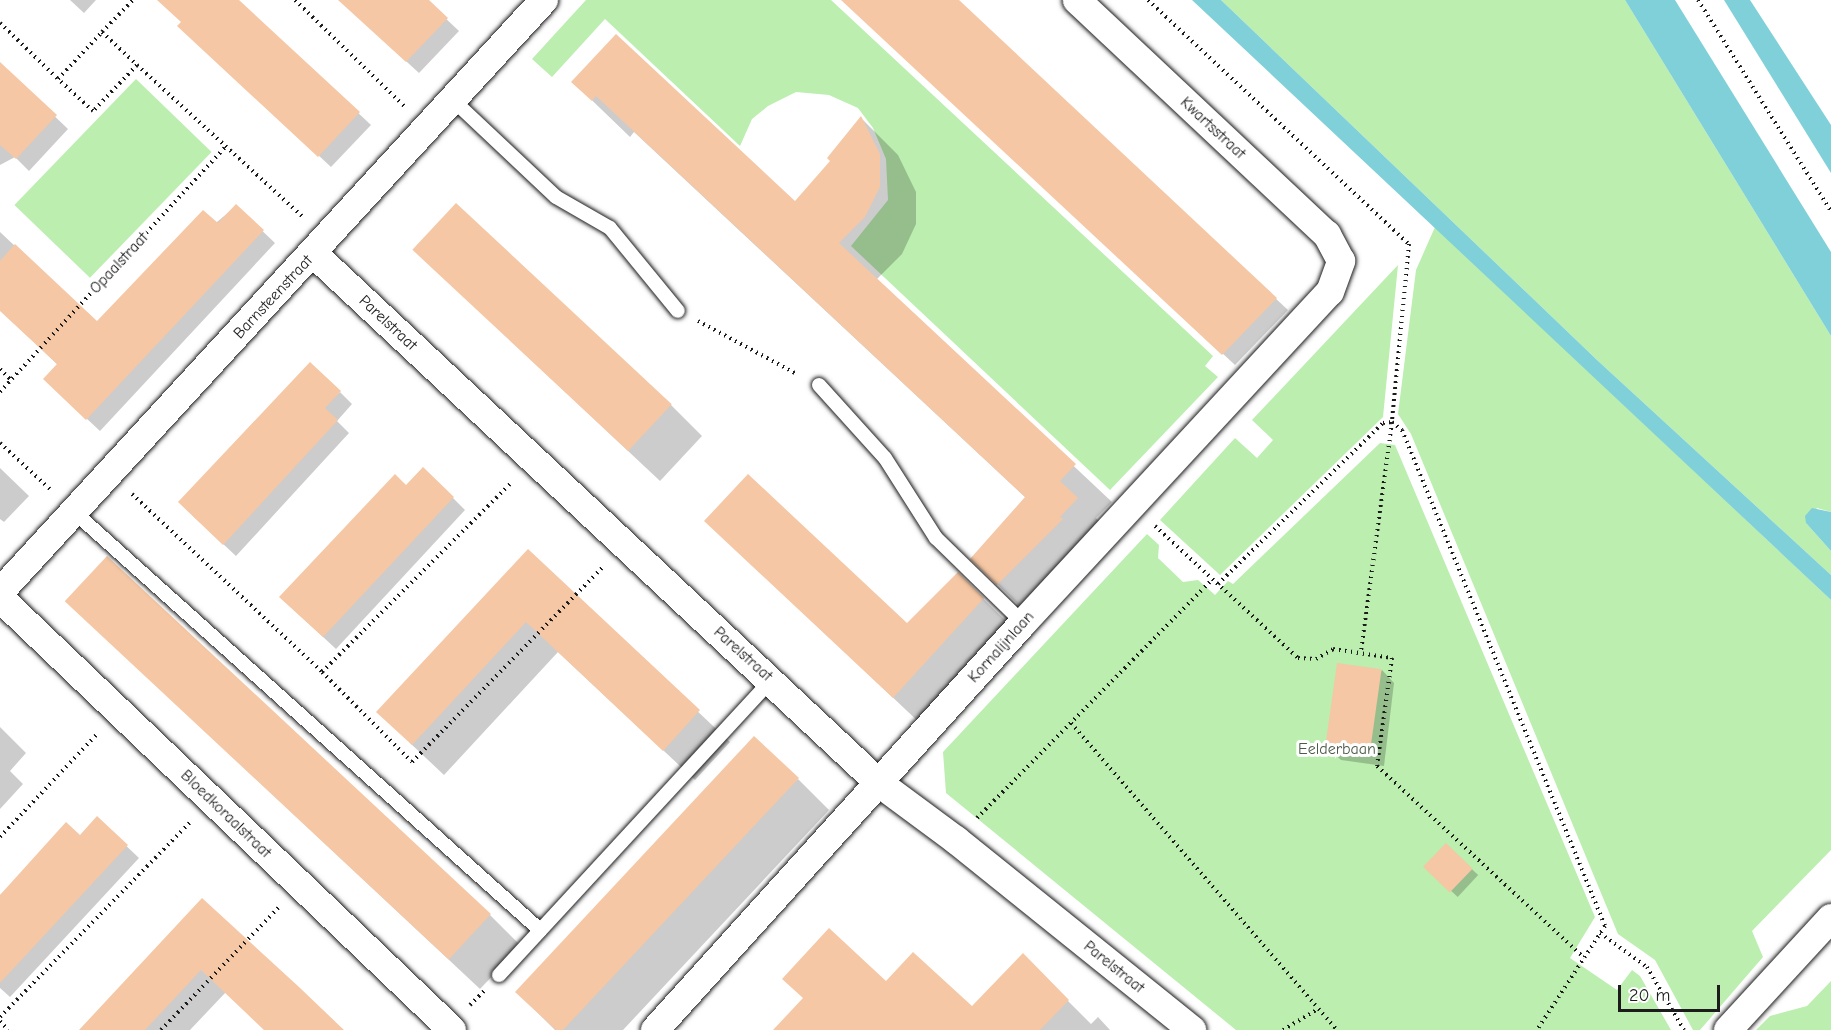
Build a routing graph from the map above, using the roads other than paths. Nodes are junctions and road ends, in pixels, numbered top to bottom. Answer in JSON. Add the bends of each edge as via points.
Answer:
{"nodes":[{"id":1,"x":1077,"y":0,"type":"edge"},
{"id":2,"x":533,"y":3,"type":"edge"},
{"id":3,"x":453,"y":100,"type":"junction"},
{"id":4,"x":321,"y":247,"type":"junction"},
{"id":5,"x":1341,"y":261,"type":"joint"},
{"id":6,"x":678,"y":311,"type":"road end"},
{"id":7,"x":819,"y":385,"type":"road end"},
{"id":8,"x":72,"y":510,"type":"junction"},
{"id":9,"x":0,"y":592,"type":"edge"},
{"id":10,"x":0,"y":598,"type":"edge"},
{"id":11,"x":1023,"y":623,"type":"junction"},
{"id":12,"x":771,"y":680,"type":"junction"},
{"id":13,"x":879,"y":783,"type":"junction"},
{"id":14,"x":1831,"y":918,"type":"edge"},
{"id":15,"x":540,"y":930,"type":"junction"},
{"id":16,"x":499,"y":975,"type":"road end"},
{"id":17,"x":449,"y":1029,"type":"edge"},
{"id":18,"x":655,"y":1030,"type":"edge"},
{"id":19,"x":1192,"y":1030,"type":"edge"},
{"id":20,"x":1728,"y":1030,"type":"edge"}],
"edges":[{"from":1,"to":5,"type":"street","name":"Kwartsstraat","via":[[1327,235]]},
{"from":2,"to":3,"type":"street","name":"Barnsteenstraat"},
{"from":3,"to":4,"type":"street","name":"Barnsteenstraat"},
{"from":3,"to":6,"type":"lane","via":[[556,197],[610,228]]},
{"from":4,"to":8,"type":"street","name":"Barnsteenstraat"},
{"from":4,"to":12,"type":"street","name":"Parelstraat","via":[[622,547]]},
{"from":5,"to":11,"type":"street","name":"Kornalijnlaan","via":[[1330,292]]},
{"from":7,"to":11,"type":"lane","via":[[885,458],[936,538]]},
{"from":8,"to":9,"type":"street","name":"Barnsteenstraat"},
{"from":8,"to":15,"type":"lane"},
{"from":10,"to":17,"type":"street","name":"Bloedkoraalstraat"},
{"from":11,"to":13,"type":"street","name":"Kornalijnlaan"},
{"from":12,"to":13,"type":"street","name":"Parelstraat"},
{"from":12,"to":15,"type":"lane"},
{"from":13,"to":18,"type":"street","name":"Kornalijnlaan"},
{"from":13,"to":19,"type":"street","name":"Parelstraat"},
{"from":14,"to":20,"type":"street"},
{"from":15,"to":16,"type":"lane"}]}
